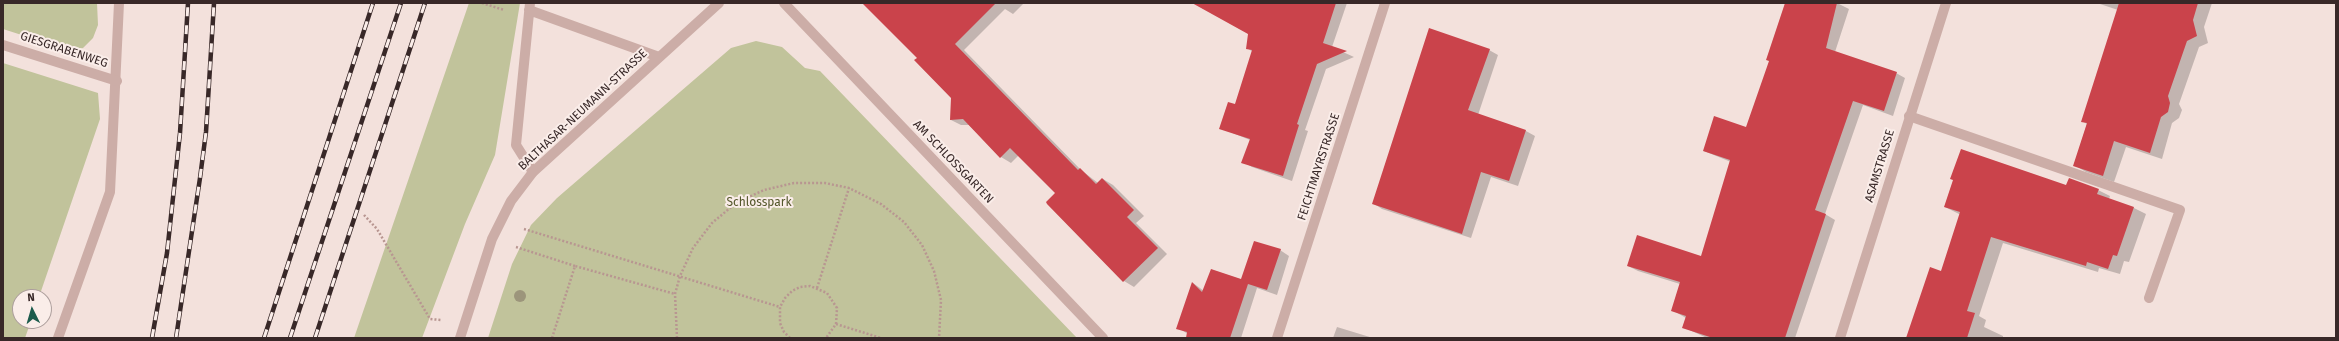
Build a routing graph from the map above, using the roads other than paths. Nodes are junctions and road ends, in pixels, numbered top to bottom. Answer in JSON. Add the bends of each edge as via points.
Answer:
{"nodes":[{"id":1,"x":119,"y":3,"type":"edge"},
{"id":2,"x":719,"y":3,"type":"edge"},
{"id":3,"x":784,"y":3,"type":"edge"},
{"id":4,"x":1385,"y":3,"type":"edge"},
{"id":5,"x":1946,"y":3,"type":"edge"},
{"id":6,"x":529,"y":7,"type":"edge"},
{"id":7,"x":3,"y":44,"type":"edge"},
{"id":8,"x":659,"y":57,"type":"junction"},
{"id":9,"x":117,"y":81,"type":"junction"},
{"id":10,"x":1909,"y":116,"type":"junction"},
{"id":11,"x":533,"y":172,"type":"junction"},
{"id":12,"x":2149,"y":298,"type":"dead end"},
{"id":13,"x":58,"y":338,"type":"edge"},
{"id":14,"x":460,"y":338,"type":"edge"},
{"id":15,"x":1103,"y":338,"type":"edge"},
{"id":16,"x":1277,"y":338,"type":"edge"},
{"id":17,"x":1840,"y":338,"type":"edge"}],
"edges":[{"from":1,"to":9,"type":"street"},
{"from":2,"to":8,"type":"street","name":"BALTHASAR-NEUMANN-STRASSE"},
{"from":3,"to":15,"type":"street","name":"AM SCHLOSSGARTEN"},
{"from":4,"to":16,"type":"street","name":"FEICHTMAYRSTRASSE"},
{"from":5,"to":10,"type":"street","name":"ASAMSTRASSE"},
{"from":6,"to":8,"type":"street"},
{"from":6,"to":11,"type":"street","via":[[516,144]]},
{"from":7,"to":9,"type":"street","name":"GIESGRABENWEG"},
{"from":8,"to":11,"type":"street","name":"BALTHASAR-NEUMANN-STRASSE"},
{"from":9,"to":13,"type":"street","via":[[110,192]]},
{"from":10,"to":12,"type":"street","via":[[2180,210]]},
{"from":10,"to":17,"type":"street","name":"ASAMSTRASSE"},
{"from":11,"to":14,"type":"street","name":"BALTHASAR-NEUMANN-STRASSE","via":[[511,201],[492,239]]}]}
